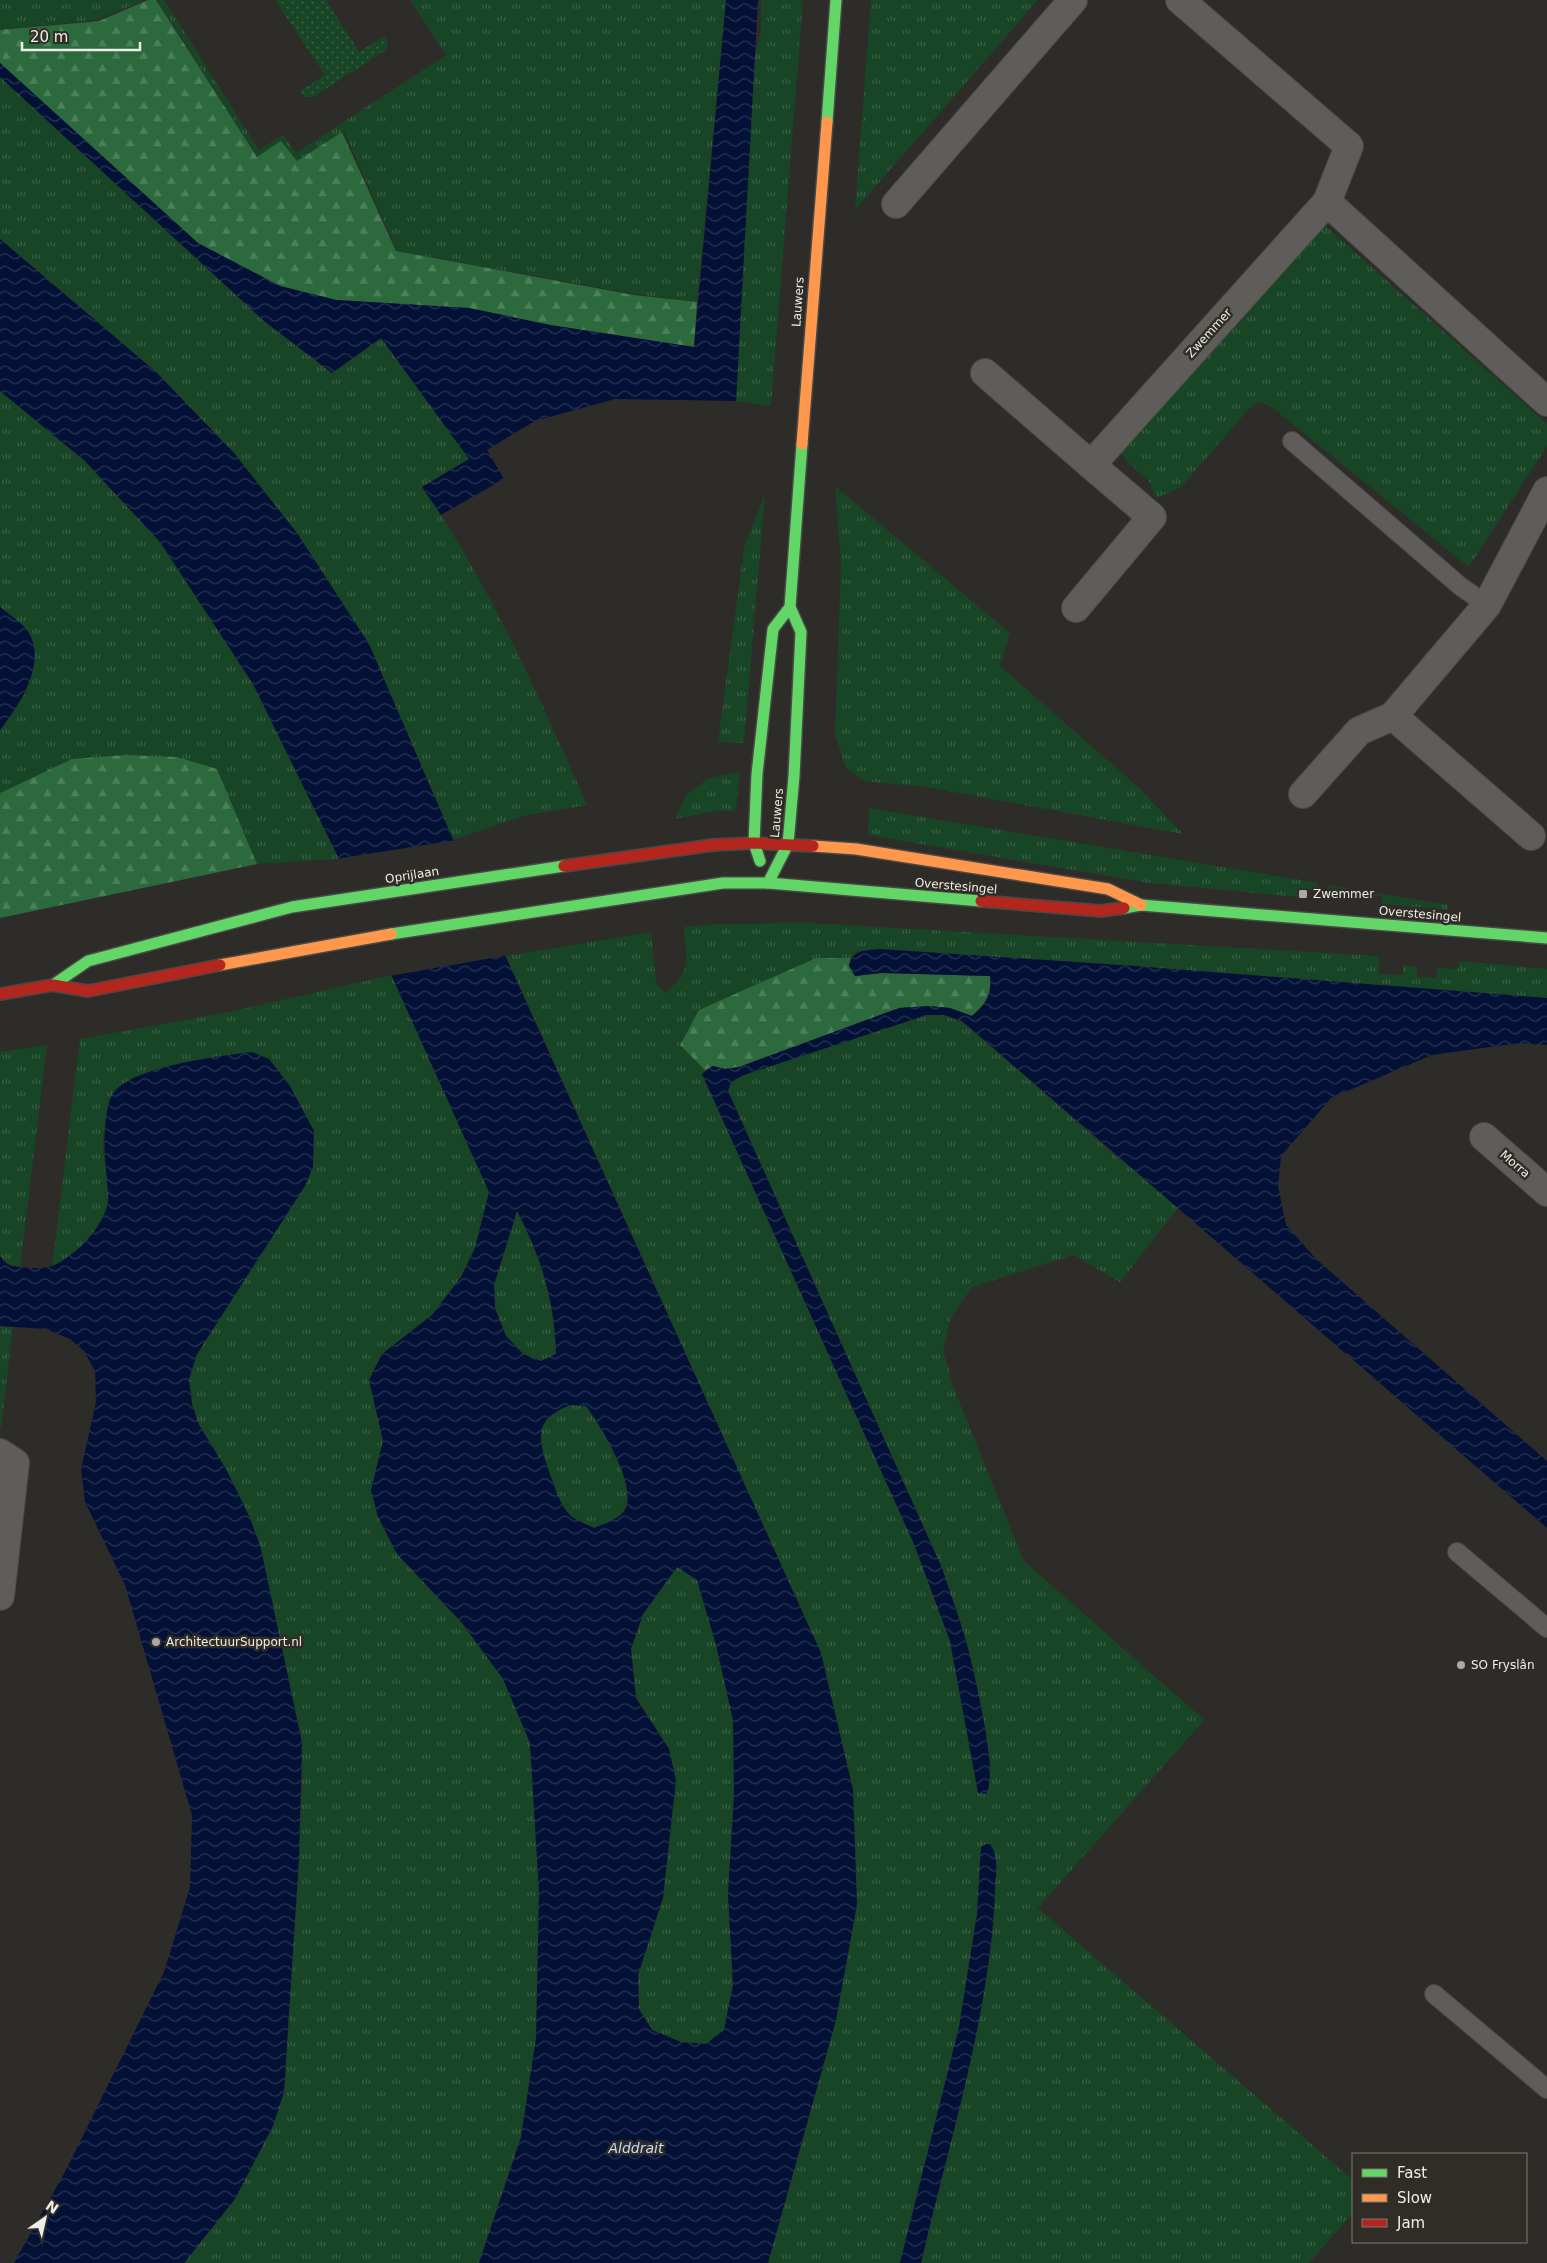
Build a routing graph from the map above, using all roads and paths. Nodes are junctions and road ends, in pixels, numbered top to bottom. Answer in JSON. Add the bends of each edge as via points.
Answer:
{"nodes":[{"id":1,"x":836,"y":0,"type":"edge"},
{"id":2,"x":1073,"y":0,"type":"edge"},
{"id":3,"x":1180,"y":0,"type":"edge"},
{"id":4,"x":1328,"y":202,"type":"junction"},
{"id":5,"x":896,"y":204,"type":"dead end"},
{"id":6,"x":984,"y":373,"type":"dead end"},
{"id":7,"x":1547,"y":402,"type":"edge"},
{"id":8,"x":1292,"y":441,"type":"dead end"},
{"id":9,"x":1091,"y":465,"type":"junction"},
{"id":10,"x":1547,"y":491,"type":"edge"},
{"id":11,"x":1487,"y":605,"type":"junction"},
{"id":12,"x":790,"y":607,"type":"junction"},
{"id":13,"x":1076,"y":608,"type":"dead end"},
{"id":14,"x":1393,"y":716,"type":"junction"},
{"id":15,"x":1303,"y":794,"type":"dead end"},
{"id":16,"x":1531,"y":836,"type":"dead end"},
{"id":17,"x":754,"y":843,"type":"junction"},
{"id":18,"x":788,"y":844,"type":"junction"},
{"id":19,"x":768,"y":884,"type":"junction"},
{"id":20,"x":1141,"y":905,"type":"junction"},
{"id":21,"x":1547,"y":938,"type":"edge"},
{"id":22,"x":53,"y":985,"type":"junction"},
{"id":23,"x":0,"y":994,"type":"edge"},
{"id":24,"x":1484,"y":1137,"type":"dead end"},
{"id":25,"x":1547,"y":1192,"type":"edge"},
{"id":26,"x":0,"y":1453,"type":"edge"},
{"id":27,"x":1457,"y":1552,"type":"dead end"},
{"id":28,"x":0,"y":1596,"type":"edge"},
{"id":29,"x":1547,"y":1628,"type":"edge"},
{"id":30,"x":1434,"y":1994,"type":"dead end"},
{"id":31,"x":1547,"y":2089,"type":"edge"}],
"edges":[{"from":1,"to":12,"type":"street","name":"Lauwers"},
{"from":2,"to":5,"type":"street"},
{"from":3,"to":4,"type":"street","name":"Zwemmer","via":[[1349,146]]},
{"from":4,"to":7,"type":"street"},
{"from":4,"to":9,"type":"street","name":"Zwemmer"},
{"from":6,"to":9,"type":"street"},
{"from":8,"to":11,"type":"lane","via":[[1460,586]]},
{"from":9,"to":13,"type":"street","via":[[1152,516]]},
{"from":10,"to":11,"type":"street"},
{"from":11,"to":14,"type":"street"},
{"from":12,"to":17,"type":"street","name":"Lauwers","via":[[773,629],[757,774]]},
{"from":12,"to":18,"type":"street","name":"Lauwers","via":[[801,632]]},
{"from":14,"to":15,"type":"street","via":[[1359,732]]},
{"from":14,"to":16,"type":"street"},
{"from":17,"to":18,"type":"street","name":"Oprijlaan"},
{"from":17,"to":19,"type":"street","name":"Lauwers"},
{"from":17,"to":22,"type":"street","name":"Oprijlaan","via":[[659,851],[292,907],[88,961]]},
{"from":18,"to":19,"type":"street","name":"Lauwers"},
{"from":18,"to":20,"type":"street","name":"Overstesingel","via":[[856,849],[1108,889]]},
{"from":19,"to":20,"type":"street","name":"Overstesingel","via":[[1101,911]]},
{"from":19,"to":22,"type":"street","name":"Oprijlaan","via":[[724,883],[338,942],[88,992]]},
{"from":20,"to":21,"type":"street","name":"Overstesingel"},
{"from":22,"to":23,"type":"street","name":"Oprijlaan"},
{"from":24,"to":25,"type":"street","name":"Morra"},
{"from":26,"to":28,"type":"street","via":[[16,1463]]},
{"from":27,"to":29,"type":"lane"},
{"from":30,"to":31,"type":"lane"}]}
